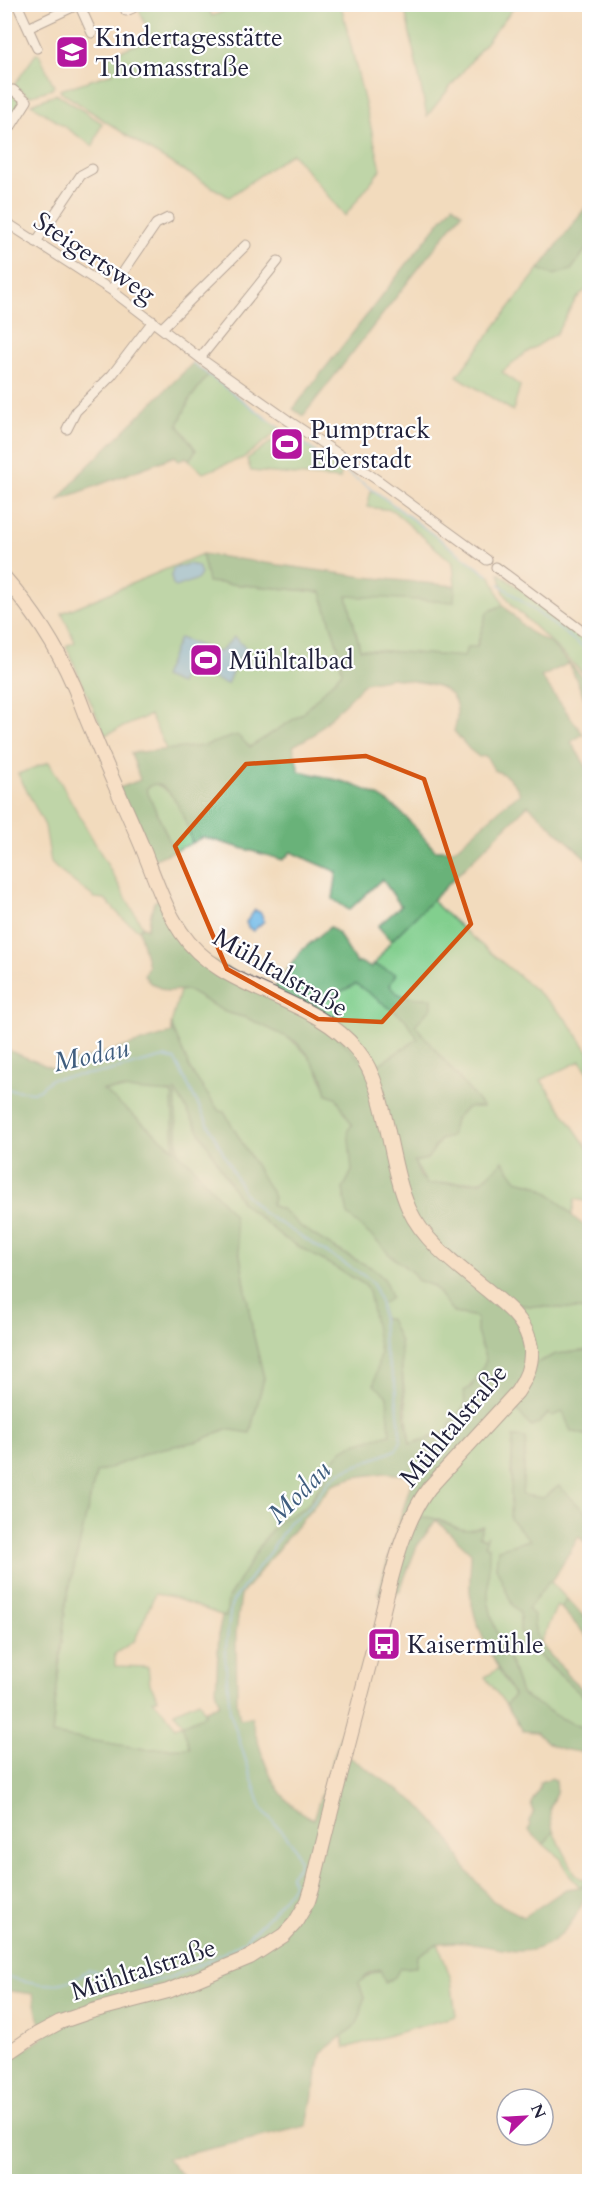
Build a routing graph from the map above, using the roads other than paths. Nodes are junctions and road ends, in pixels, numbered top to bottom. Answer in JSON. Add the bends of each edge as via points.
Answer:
{"nodes":[{"id":1,"x":17,"y":4,"type":"edge"},
{"id":2,"x":79,"y":4,"type":"edge"},
{"id":3,"x":28,"y":28,"type":"junction"},
{"id":4,"x":92,"y":33,"type":"dead end"},
{"id":5,"x":37,"y":48,"type":"dead end"},
{"id":6,"x":4,"y":95,"type":"edge"},
{"id":7,"x":4,"y":137,"type":"edge"},
{"id":8,"x":92,"y":169,"type":"dead end"},
{"id":9,"x":168,"y":218,"type":"dead end"},
{"id":10,"x":4,"y":221,"type":"edge"},
{"id":11,"x":36,"y":242,"type":"junction"},
{"id":12,"x":246,"y":245,"type":"dead end"},
{"id":13,"x":278,"y":261,"type":"dead end"},
{"id":14,"x":111,"y":290,"type":"junction"},
{"id":15,"x":153,"y":321,"type":"junction"},
{"id":16,"x":162,"y":328,"type":"junction"},
{"id":17,"x":200,"y":358,"type":"junction"},
{"id":18,"x":67,"y":429,"type":"dead end"},
{"id":19,"x":487,"y":560,"type":"dead end"},
{"id":20,"x":496,"y":567,"type":"dead end"},
{"id":21,"x":4,"y":577,"type":"edge"},
{"id":22,"x":590,"y":636,"type":"edge"},
{"id":23,"x":4,"y":2056,"type":"edge"}],
"edges":[{"from":1,"to":3,"type":"street"},
{"from":2,"to":3,"type":"street"},
{"from":2,"to":4,"type":"street"},
{"from":3,"to":5,"type":"street"},
{"from":6,"to":7,"type":"street","via":[[13,90],[27,101]]},
{"from":8,"to":11,"type":"street","via":[[81,175]]},
{"from":9,"to":14,"type":"street","via":[[156,224]]},
{"from":10,"to":11,"type":"street","name":"Steigertsweg"},
{"from":11,"to":14,"type":"street","name":"Steigertsweg"},
{"from":12,"to":16,"type":"street","name":"Steigertsweg"},
{"from":13,"to":17,"type":"street"},
{"from":14,"to":15,"type":"street","name":"Steigertsweg"},
{"from":15,"to":16,"type":"street","name":"Steigertsweg"},
{"from":15,"to":18,"type":"street","via":[[112,375],[76,411]]},
{"from":16,"to":17,"type":"street","name":"Steigertsweg"},
{"from":17,"to":19,"type":"street","name":"Steigertsweg"},
{"from":20,"to":22,"type":"street"},
{"from":21,"to":23,"type":"street","name":"Mühltalstraße","via":[[30,608],[75,686],[181,933],[201,956],[223,972],[327,1025],[357,1050],[373,1079],[410,1210],[428,1237],[517,1318],[530,1341],[531,1359],[517,1392],[417,1503],[388,1592],[314,1885],[295,1923],[250,1957],[168,1991],[60,2022]]}]}
